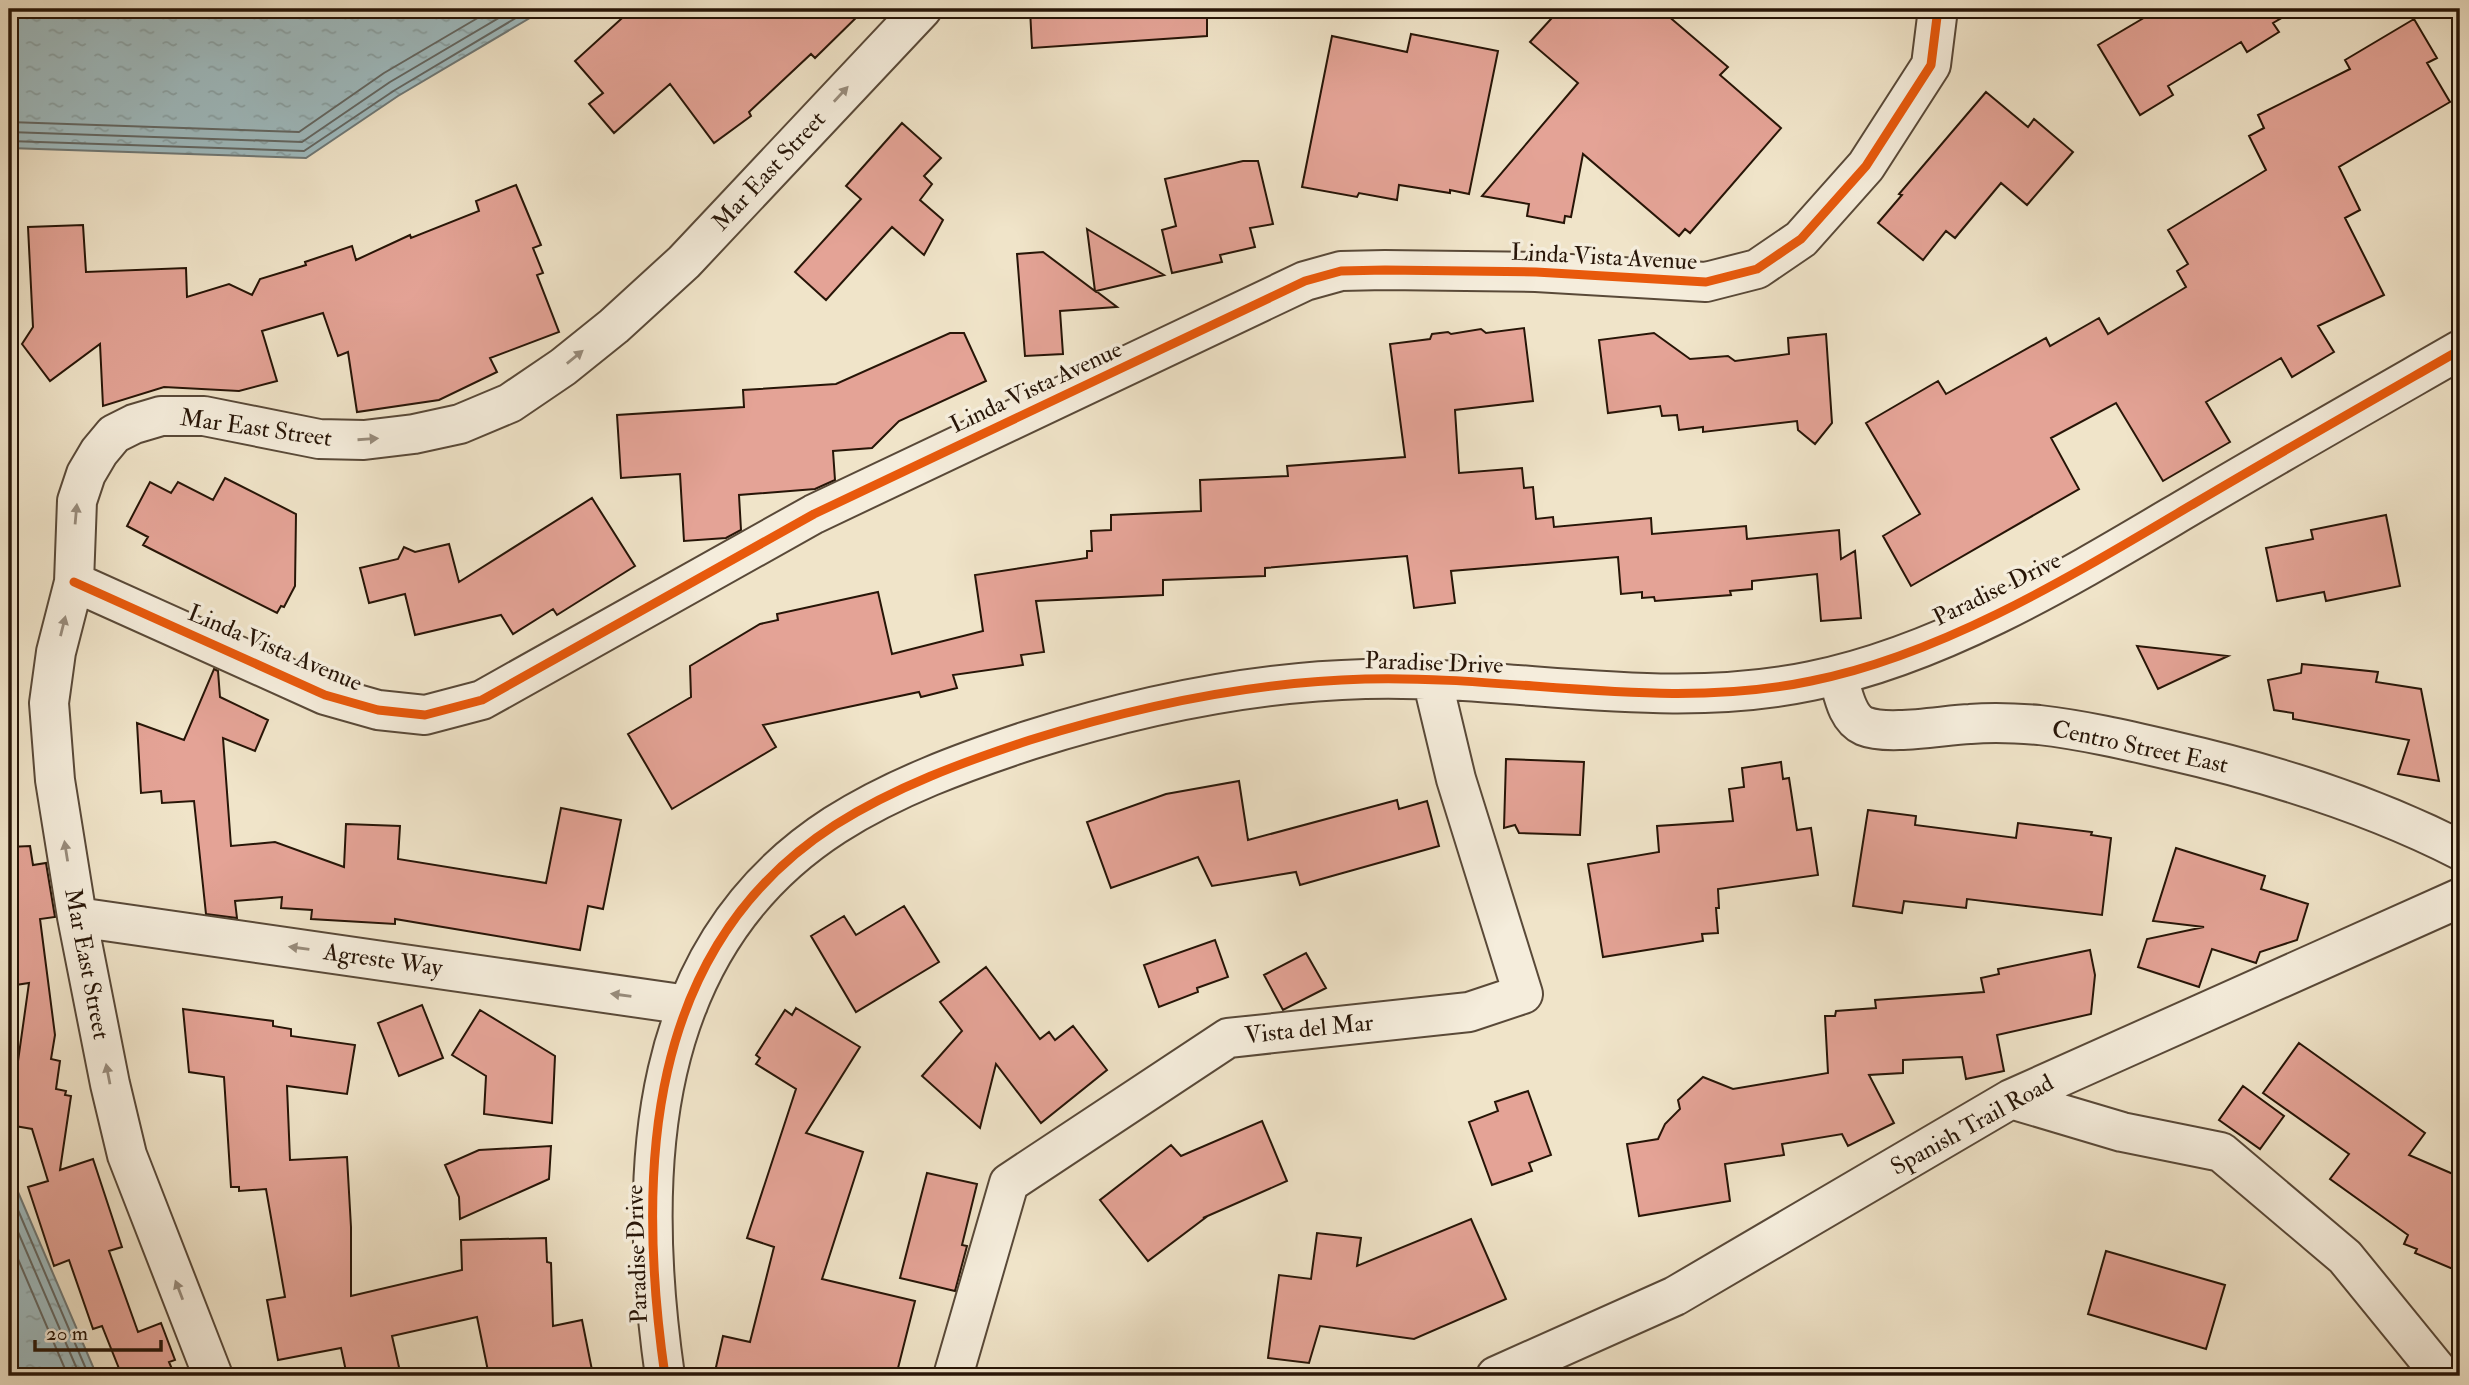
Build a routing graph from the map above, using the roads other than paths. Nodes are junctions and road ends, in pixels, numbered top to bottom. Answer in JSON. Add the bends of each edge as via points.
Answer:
{"nodes":[{"id":1,"x":922,"y":9,"type":"edge"},
{"id":2,"x":1938,"y":9,"type":"edge"},
{"id":3,"x":2460,"y":350,"type":"edge"},
{"id":4,"x":74,"y":582,"type":"junction"},
{"id":5,"x":1838,"y":676,"type":"junction"},
{"id":6,"x":1432,"y":679,"type":"junction"},
{"id":7,"x":2460,"y":850,"type":"edge"},
{"id":8,"x":2460,"y":898,"type":"edge"},
{"id":9,"x":77,"y":917,"type":"junction"},
{"id":10,"x":688,"y":1005,"type":"junction"},
{"id":11,"x":2011,"y":1099,"type":"junction"},
{"id":12,"x":213,"y":1376,"type":"edge"},
{"id":13,"x":665,"y":1376,"type":"edge"},
{"id":14,"x":953,"y":1376,"type":"edge"},
{"id":15,"x":1496,"y":1376,"type":"edge"},
{"id":16,"x":2442,"y":1376,"type":"edge"}],
"edges":[{"from":4,"to":1,"type":"street","name":"Mar East Street","one_way":true,"via":[[77,501],[86,474],[114,434],[161,416],[204,416],[319,439],[364,440],[460,424],[510,403],[614,326],[684,262]]},
{"from":2,"to":4,"type":"street","name":"Linda Vista Avenue","via":[[1931,65],[1866,166],[1801,239],[1757,269],[1706,282],[1536,272],[1385,270],[1341,271],[1305,281],[814,514],[482,700],[425,715],[377,710],[338,699]]},
{"from":3,"to":5,"type":"street","name":"Paradise Drive","via":[[2045,589],[1919,648]]},
{"from":9,"to":4,"type":"street","name":"Mar East Street","one_way":true,"via":[[55,780],[49,703]]},
{"from":5,"to":6,"type":"street","name":"Paradise Drive","via":[[1753,691],[1703,694]]},
{"from":5,"to":7,"type":"street","name":"Centro Street East","via":[[1848,709],[1863,726],[1893,729],[2014,723],[2106,736],[2326,793]]},
{"from":6,"to":10,"type":"street","name":"Paradise Drive","via":[[1314,682],[1177,701],[1023,742],[911,784],[832,827],[762,885],[716,948]]},
{"from":6,"to":14,"type":"street","name":"Vista del Mar","via":[[1456,779],[1523,994],[1469,1012],[1228,1038],[1009,1183]]},
{"from":8,"to":11,"type":"street","name":"Spanish Trail Road"},
{"from":10,"to":9,"type":"street","name":"Agreste Way","one_way":true},
{"from":12,"to":9,"type":"street","name":"Mar East Street","one_way":true,"via":[[127,1155]]},
{"from":10,"to":13,"type":"street","name":"Paradise Drive","via":[[666,1077],[653,1176],[654,1291]]},
{"from":11,"to":15,"type":"street","name":"Spanish Trail Road","via":[[1675,1296]]},
{"from":11,"to":16,"type":"street","via":[[2122,1132],[2221,1152],[2345,1257]]}]}
